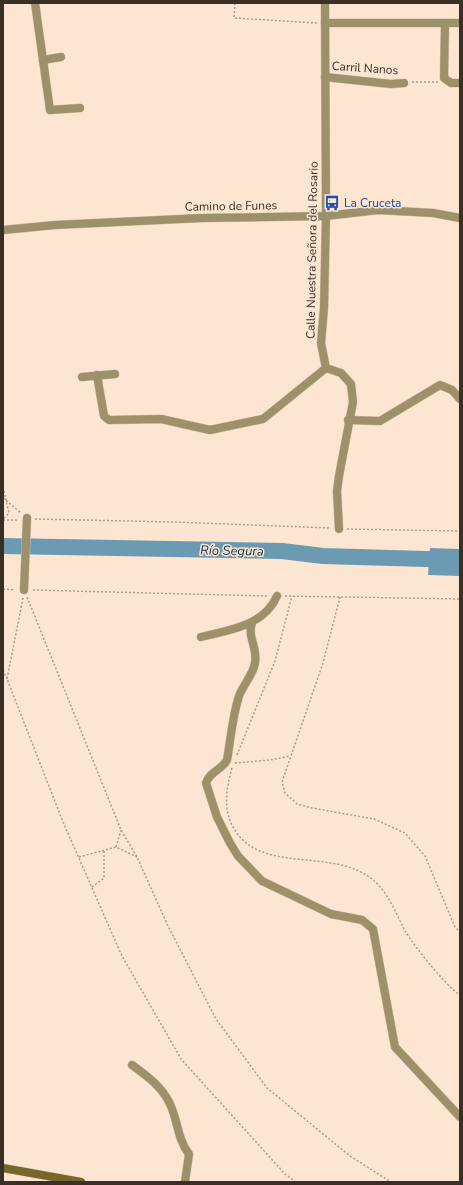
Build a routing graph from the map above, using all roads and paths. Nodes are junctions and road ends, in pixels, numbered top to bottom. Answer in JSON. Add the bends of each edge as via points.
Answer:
{"nodes":[{"id":1,"x":35,"y":3,"type":"edge"},
{"id":2,"x":235,"y":3,"type":"edge"},
{"id":3,"x":325,"y":3,"type":"edge"},
{"id":4,"x":325,"y":23,"type":"junction"},
{"id":5,"x":445,"y":23,"type":"junction"},
{"id":6,"x":460,"y":23,"type":"edge"},
{"id":7,"x":61,"y":57,"type":"dead end"},
{"id":8,"x":43,"y":60,"type":"junction"},
{"id":9,"x":325,"y":77,"type":"junction"},
{"id":10,"x":404,"y":82,"type":"joint"},
{"id":11,"x":460,"y":83,"type":"edge"},
{"id":12,"x":451,"y":84,"type":"junction"},
{"id":13,"x":80,"y":108,"type":"dead end"},
{"id":14,"x":326,"y":216,"type":"junction"},
{"id":15,"x":460,"y":218,"type":"edge"},
{"id":16,"x":3,"y":230,"type":"edge"},
{"id":17,"x":326,"y":368,"type":"junction"},
{"id":18,"x":115,"y":374,"type":"dead end"},
{"id":19,"x":97,"y":375,"type":"junction"},
{"id":20,"x":82,"y":377,"type":"dead end"},
{"id":21,"x":460,"y":399,"type":"edge"},
{"id":22,"x":348,"y":420,"type":"junction"},
{"id":23,"x":3,"y":487,"type":"edge"},
{"id":24,"x":3,"y":498,"type":"edge"},
{"id":25,"x":8,"y":501,"type":"junction"},
{"id":26,"x":27,"y":518,"type":"junction"},
{"id":27,"x":3,"y":520,"type":"edge"},
{"id":28,"x":339,"y":528,"type":"junction"},
{"id":29,"x":460,"y":531,"type":"edge"},
{"id":30,"x":3,"y":589,"type":"edge"},
{"id":31,"x":24,"y":590,"type":"junction"},
{"id":32,"x":277,"y":596,"type":"junction"},
{"id":33,"x":292,"y":596,"type":"junction"},
{"id":34,"x":340,"y":597,"type":"junction"},
{"id":35,"x":460,"y":599,"type":"edge"},
{"id":36,"x":252,"y":623,"type":"junction"},
{"id":37,"x":201,"y":637,"type":"dead end"},
{"id":38,"x":3,"y":670,"type":"edge"},
{"id":39,"x":7,"y":679,"type":"junction"},
{"id":40,"x":290,"y":756,"type":"junction"},
{"id":41,"x":233,"y":764,"type":"junction"},
{"id":42,"x":121,"y":830,"type":"junction"},
{"id":43,"x":116,"y":847,"type":"junction"},
{"id":44,"x":104,"y":851,"type":"junction"},
{"id":45,"x":79,"y":857,"type":"junction"},
{"id":46,"x":137,"y":857,"type":"junction"},
{"id":47,"x":92,"y":887,"type":"junction"},
{"id":48,"x":460,"y":932,"type":"edge"},
{"id":49,"x":460,"y":995,"type":"edge"},
{"id":50,"x":132,"y":1065,"type":"dead end"},
{"id":51,"x":460,"y":1117,"type":"edge"},
{"id":52,"x":3,"y":1168,"type":"edge"},
{"id":53,"x":81,"y":1182,"type":"edge"},
{"id":54,"x":185,"y":1182,"type":"edge"},
{"id":55,"x":296,"y":1182,"type":"edge"},
{"id":56,"x":391,"y":1182,"type":"edge"}],
"edges":[{"from":1,"to":8,"type":"street"},
{"from":2,"to":4,"type":"path","via":[[234,18]]},
{"from":3,"to":4,"type":"street","name":"Calle Nuestra Señora del Rosario"},
{"from":4,"to":5,"type":"street"},
{"from":4,"to":9,"type":"street","name":"Calle Nuestra Señora del Rosario"},
{"from":5,"to":6,"type":"street"},
{"from":5,"to":12,"type":"street","via":[[444,78]]},
{"from":7,"to":8,"type":"street"},
{"from":8,"to":13,"type":"street","via":[[50,110]]},
{"from":9,"to":10,"type":"street","name":"Carril Nanos","via":[[391,84]]},
{"from":9,"to":14,"type":"street","name":"Calle Nuestra Señora del Rosario"},
{"from":10,"to":12,"type":"path"},
{"from":11,"to":12,"type":"street"},
{"from":14,"to":15,"type":"street","name":"Camino de Funes","via":[[378,210]]},
{"from":14,"to":16,"type":"street","name":"Camino de Funes","via":[[202,218]]},
{"from":14,"to":17,"type":"street","name":"Calle Nuestra Señora del Rosario","via":[[321,344]]},
{"from":17,"to":19,"type":"street","via":[[263,419],[210,430],[161,419],[109,420],[104,416]]},
{"from":17,"to":22,"type":"street","via":[[341,373],[351,384],[353,402]]},
{"from":18,"to":19,"type":"street"},
{"from":19,"to":20,"type":"street"},
{"from":21,"to":22,"type":"street","via":[[452,390],[440,385],[380,422]]},
{"from":22,"to":28,"type":"street","via":[[348,435],[337,491]]},
{"from":23,"to":25,"type":"path"},
{"from":24,"to":25,"type":"path"},
{"from":25,"to":26,"type":"path"},
{"from":25,"to":27,"type":"path","via":[[9,513]]},
{"from":26,"to":27,"type":"path"},
{"from":26,"to":28,"type":"path"},
{"from":26,"to":31,"type":"street"},
{"from":28,"to":29,"type":"path"},
{"from":30,"to":31,"type":"path"},
{"from":31,"to":32,"type":"path"},
{"from":31,"to":39,"type":"path"},
{"from":31,"to":42,"type":"path"},
{"from":32,"to":33,"type":"path"},
{"from":32,"to":36,"type":"street"},
{"from":33,"to":34,"type":"path"},
{"from":33,"to":41,"type":"path","via":[[275,661]]},
{"from":34,"to":35,"type":"path"},
{"from":34,"to":40,"type":"path","via":[[323,663]]},
{"from":36,"to":37,"type":"street"},
{"from":36,"to":51,"type":"street","via":[[250,634],[255,649],[255,662],[236,704],[227,760],[212,773],[206,783],[217,817],[238,856],[262,881],[332,914],[362,920],[373,929],[395,1047]]},
{"from":38,"to":39,"type":"path"},
{"from":39,"to":45,"type":"path"},
{"from":40,"to":41,"type":"path"},
{"from":40,"to":48,"type":"path","via":[[282,782],[286,793],[297,804],[374,819],[405,833],[425,856],[455,927]]},
{"from":41,"to":49,"type":"path","via":[[226,809],[238,835],[250,846],[267,854],[336,863],[365,876],[381,888],[407,933],[450,988]]},
{"from":42,"to":43,"type":"path"},
{"from":42,"to":46,"type":"path"},
{"from":43,"to":44,"type":"path"},
{"from":43,"to":46,"type":"path"},
{"from":44,"to":45,"type":"path"},
{"from":44,"to":47,"type":"path","via":[[104,878]]},
{"from":45,"to":47,"type":"path"},
{"from":46,"to":56,"type":"path","via":[[168,926],[216,1019],[267,1088],[350,1156]]},
{"from":47,"to":55,"type":"path","via":[[122,956],[181,1059],[255,1142]]},
{"from":50,"to":54,"type":"street","via":[[158,1085],[170,1103],[182,1146],[189,1154]]},
{"from":52,"to":53,"type":"main road"}]}
